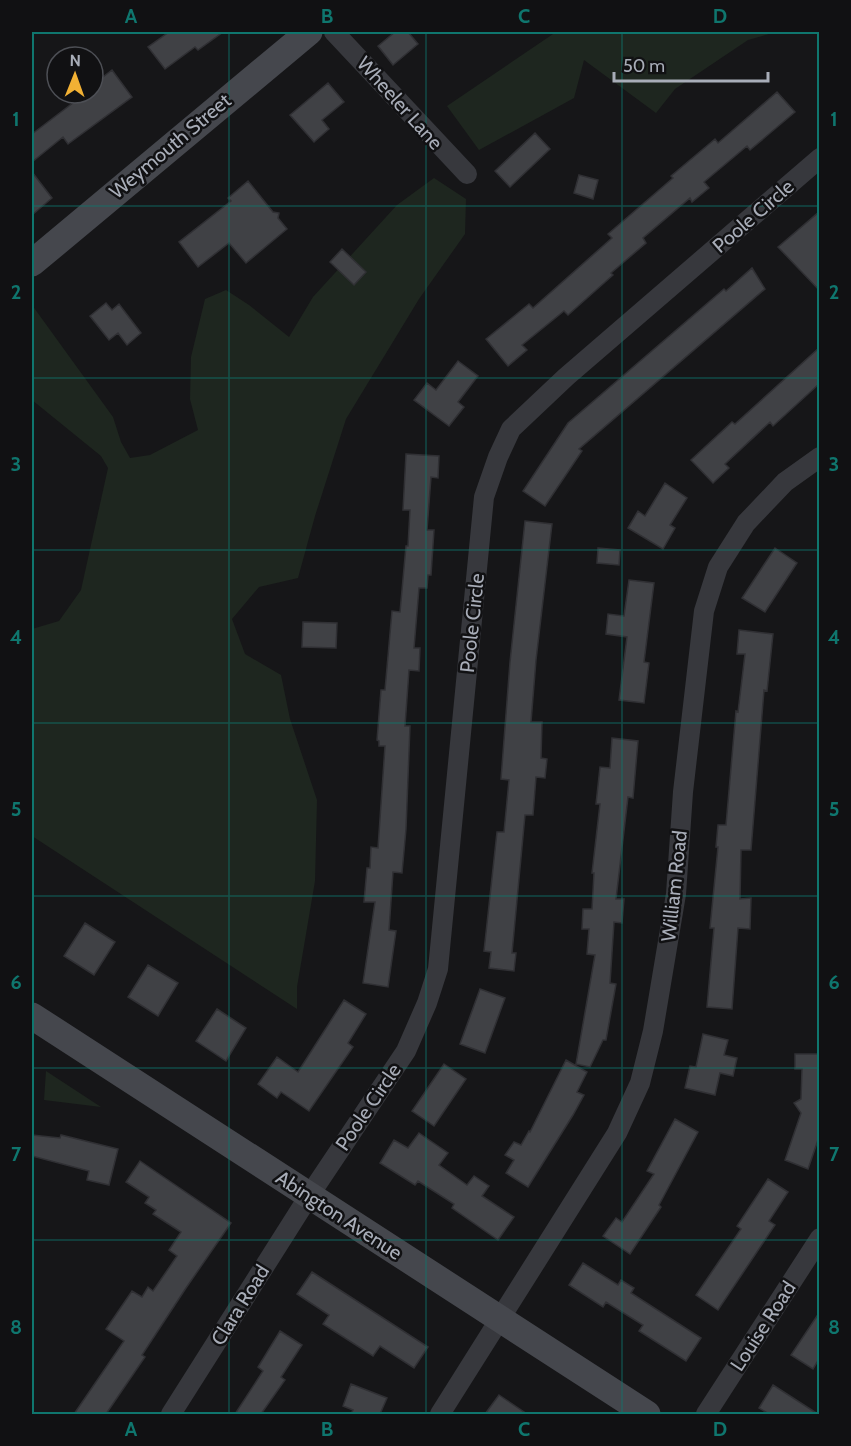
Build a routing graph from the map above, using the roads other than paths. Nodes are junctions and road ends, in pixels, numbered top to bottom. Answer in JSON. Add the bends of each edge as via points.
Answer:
{"nodes":[{"id":1,"x":309,"y":32,"type":"edge"},
{"id":2,"x":334,"y":32,"type":"edge"},
{"id":3,"x":819,"y":158,"type":"edge"},
{"id":4,"x":467,"y":174,"type":"dead end"},
{"id":5,"x":32,"y":262,"type":"edge"},
{"id":6,"x":819,"y":457,"type":"edge"},
{"id":7,"x":32,"y":1016,"type":"edge"},
{"id":8,"x":309,"y":1196,"type":"junction"},
{"id":9,"x":819,"y":1238,"type":"edge"},
{"id":10,"x":500,"y":1319,"type":"junction"},
{"id":11,"x":171,"y":1414,"type":"edge"},
{"id":12,"x":440,"y":1414,"type":"edge"},
{"id":13,"x":647,"y":1414,"type":"edge"},
{"id":14,"x":706,"y":1414,"type":"edge"}],
"edges":[{"from":1,"to":5,"type":"main road","name":"Weymouth Street"},
{"from":2,"to":4,"type":"street","name":"Wheeler Lane"},
{"from":3,"to":8,"type":"street","name":"Poole Circle","via":[[511,429],[484,497],[438,969],[406,1051]]},
{"from":6,"to":10,"type":"street","name":"William Road","via":[[785,482],[746,523],[718,567],[704,611],[695,679],[676,894],[653,1031],[640,1083],[617,1133]]},
{"from":7,"to":8,"type":"main road","name":"Abington Avenue"},
{"from":8,"to":10,"type":"main road","name":"Abington Avenue"},
{"from":8,"to":11,"type":"street","name":"Clara Road"},
{"from":9,"to":14,"type":"street","name":"Louise Road"},
{"from":10,"to":12,"type":"street","name":"William Road"},
{"from":10,"to":13,"type":"main road","name":"Abington Avenue"}]}
